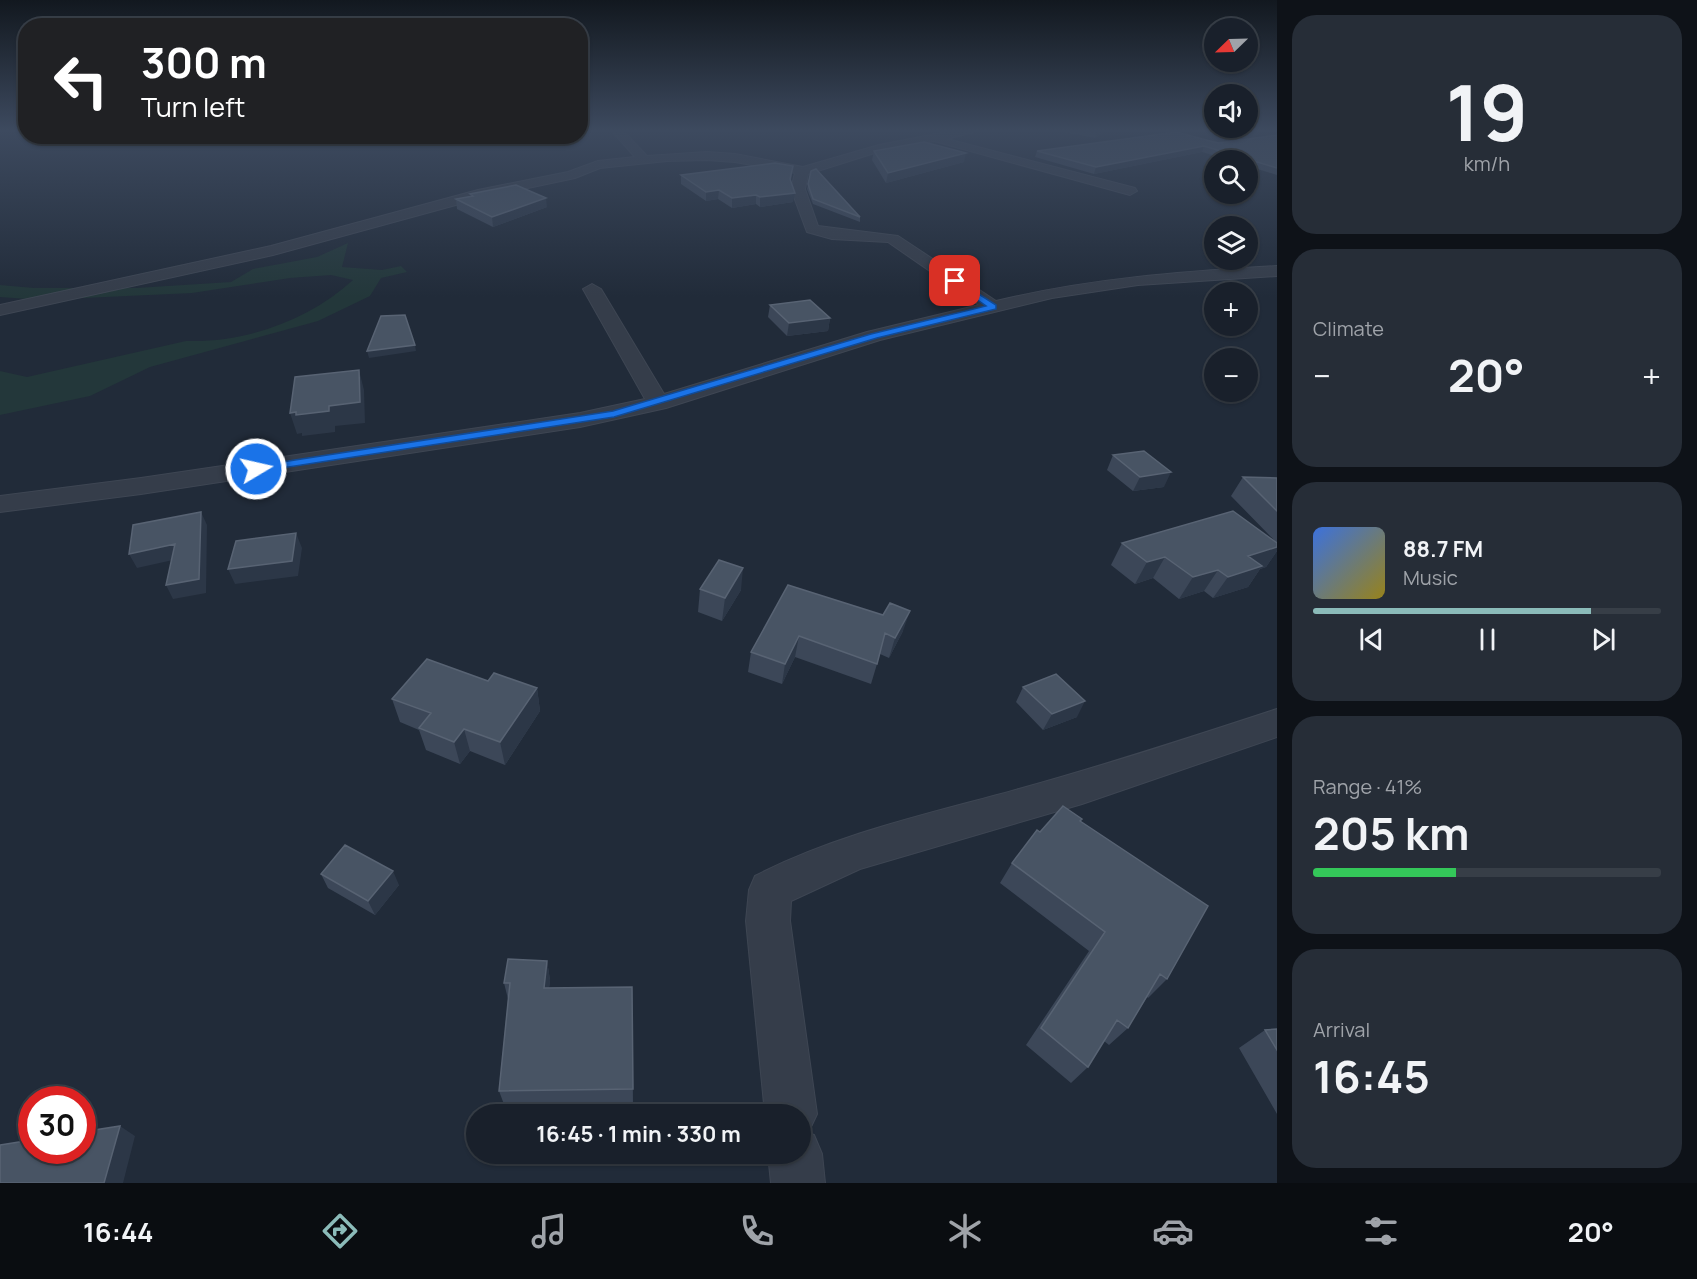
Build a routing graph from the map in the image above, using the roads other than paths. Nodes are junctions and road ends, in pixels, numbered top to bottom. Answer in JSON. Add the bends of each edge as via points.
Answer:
{"nodes":[{"id":1,"x":516,"y":186,"type":"edge"},
{"id":2,"x":798,"y":186,"type":"edge"},
{"id":3,"x":1112,"y":186,"type":"edge"},
{"id":4,"x":1130,"y":191,"type":"dead end"},
{"id":5,"x":1277,"y":271,"type":"edge"},
{"id":6,"x":592,"y":289,"type":"dead end"},
{"id":7,"x":993,"y":307,"type":"junction"},
{"id":8,"x":0,"y":310,"type":"edge"},
{"id":9,"x":658,"y":403,"type":"junction"},
{"id":10,"x":0,"y":504,"type":"edge"},
{"id":11,"x":1277,"y":723,"type":"edge"},
{"id":12,"x":790,"y":1104,"type":"edge"},
{"id":13,"x":796,"y":1164,"type":"edge"},
{"id":14,"x":798,"y":1183,"type":"edge"}],
"edges":[{"from":1,"to":8,"type":"street","via":[[273,250]]},
{"from":2,"to":7,"type":"street","via":[[812,229],[833,235],[893,238]]},
{"from":3,"to":4,"type":"street"},
{"from":5,"to":7,"type":"street","via":[[1099,284]]},
{"from":6,"to":9,"type":"street"},
{"from":7,"to":9,"type":"street","via":[[874,336]]},
{"from":9,"to":10,"type":"street","via":[[545,426]]},
{"from":11,"to":12,"type":"street","via":[[1109,781],[864,850],[804,871],[770,890],[768,921]]},
{"from":13,"to":14,"type":"street"}]}
